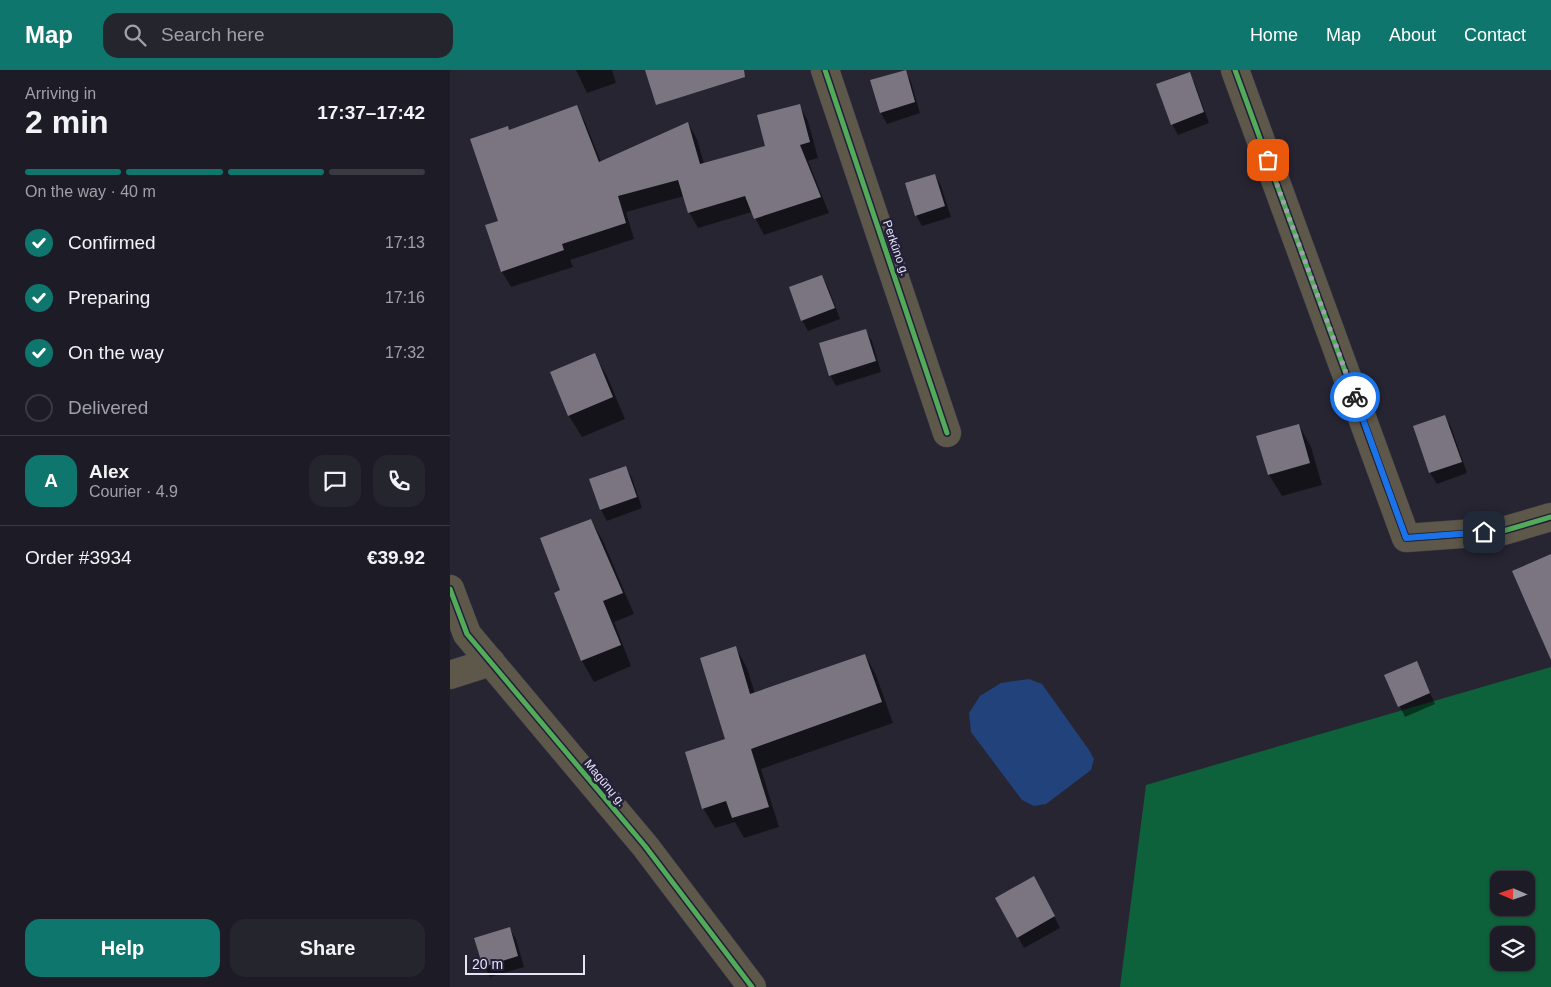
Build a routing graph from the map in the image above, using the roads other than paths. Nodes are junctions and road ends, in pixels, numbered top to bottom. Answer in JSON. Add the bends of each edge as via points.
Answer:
{"nodes":[{"id":1,"x":825,"y":70,"type":"edge"},
{"id":2,"x":1235,"y":70,"type":"edge"},
{"id":3,"x":947,"y":433,"type":"dead end"},
{"id":4,"x":1551,"y":517,"type":"edge"},
{"id":5,"x":450,"y":589,"type":"edge"},
{"id":6,"x":491,"y":662,"type":"junction"},
{"id":7,"x":450,"y":675,"type":"edge"},
{"id":8,"x":752,"y":987,"type":"edge"}],
"edges":[{"from":1,"to":3,"type":"street","name":"Perkūno g."},
{"from":2,"to":4,"type":"street","via":[[1406,538],[1503,531]]},
{"from":5,"to":6,"type":"street","name":"Magūnų g.","via":[[467,634]]},
{"from":6,"to":7,"type":"street"},
{"from":6,"to":8,"type":"street","name":"Magūnų g.","via":[[645,846]]}]}
